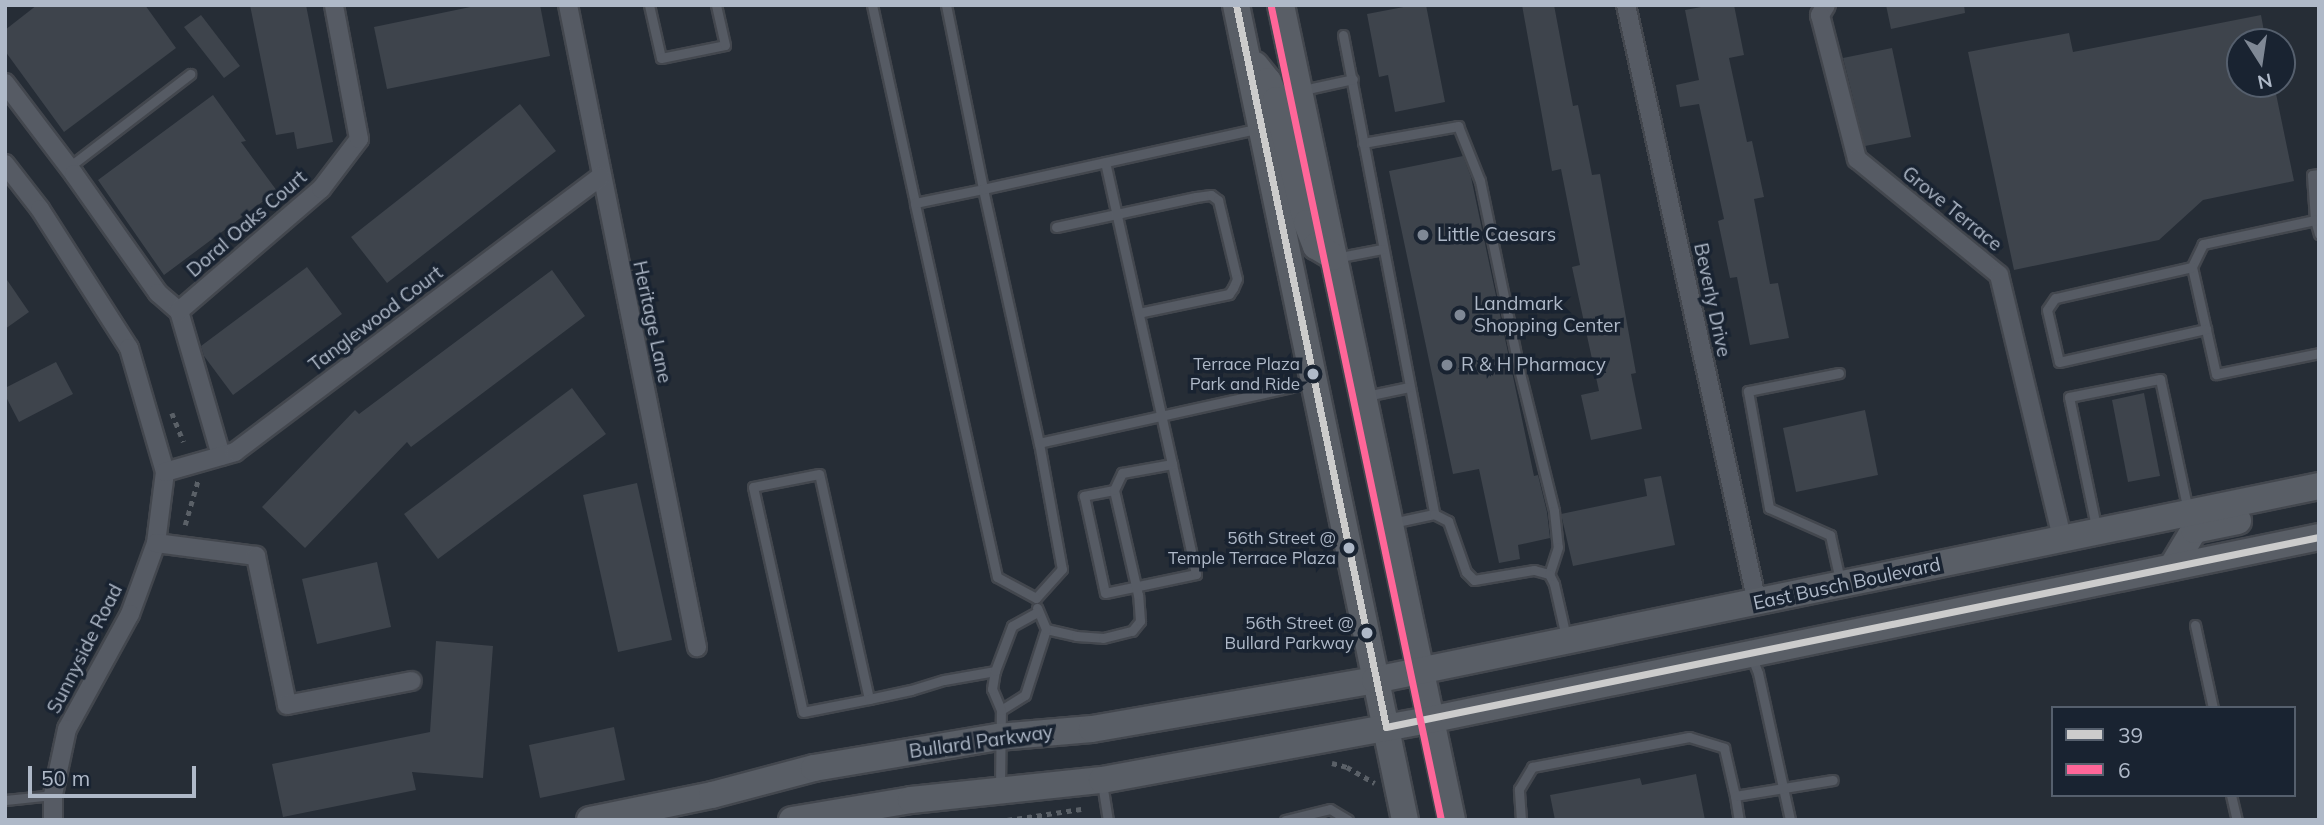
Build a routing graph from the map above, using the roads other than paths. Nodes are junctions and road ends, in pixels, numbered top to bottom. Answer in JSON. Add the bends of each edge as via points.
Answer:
{"nodes":[{"id":1,"x":334,"y":5,"type":"edge"},
{"id":2,"x":568,"y":5,"type":"edge"},
{"id":3,"x":649,"y":5,"type":"edge"},
{"id":4,"x":716,"y":5,"type":"edge"},
{"id":5,"x":872,"y":5,"type":"edge"},
{"id":6,"x":946,"y":5,"type":"edge"},
{"id":7,"x":1236,"y":5,"type":"edge"},
{"id":8,"x":1626,"y":5,"type":"edge"},
{"id":9,"x":1826,"y":5,"type":"edge"},
{"id":10,"x":1284,"y":7,"type":"edge"},
{"id":11,"x":1343,"y":35,"type":"dead end"},
{"id":12,"x":1246,"y":54,"type":"junction"},
{"id":13,"x":190,"y":74,"type":"dead end"},
{"id":14,"x":1353,"y":79,"type":"junction"},
{"id":15,"x":5,"y":83,"type":"edge"},
{"id":16,"x":1299,"y":91,"type":"junction"},
{"id":17,"x":1262,"y":128,"type":"junction"},
{"id":18,"x":1363,"y":143,"type":"junction"},
{"id":19,"x":1105,"y":162,"type":"junction"},
{"id":20,"x":5,"y":164,"type":"edge"},
{"id":21,"x":69,"y":167,"type":"junction"},
{"id":22,"x":2319,"y":174,"type":"edge"},
{"id":23,"x":601,"y":176,"type":"junction"},
{"id":24,"x":983,"y":189,"type":"junction"},
{"id":25,"x":915,"y":203,"type":"junction"},
{"id":26,"x":1116,"y":213,"type":"junction"},
{"id":27,"x":2315,"y":220,"type":"junction"},
{"id":28,"x":1056,"y":227,"type":"dead end"},
{"id":29,"x":2319,"y":234,"type":"edge"},
{"id":30,"x":1382,"y":249,"type":"junction"},
{"id":31,"x":1335,"y":258,"type":"junction"},
{"id":32,"x":2192,"y":267,"type":"junction"},
{"id":33,"x":179,"y":311,"type":"junction"},
{"id":34,"x":1139,"y":313,"type":"junction"},
{"id":35,"x":2206,"y":328,"type":"junction"},
{"id":36,"x":2319,"y":353,"type":"edge"},
{"id":37,"x":1839,"y":373,"type":"dead end"},
{"id":38,"x":1315,"y":382,"type":"junction"},
{"id":39,"x":1409,"y":387,"type":"junction"},
{"id":40,"x":1365,"y":396,"type":"junction"},
{"id":41,"x":1162,"y":417,"type":"junction"},
{"id":42,"x":1039,"y":443,"type":"junction"},
{"id":43,"x":220,"y":456,"type":"junction"},
{"id":44,"x":1172,"y":464,"type":"junction"},
{"id":45,"x":165,"y":472,"type":"junction"},
{"id":46,"x":2319,"y":486,"type":"edge"},
{"id":47,"x":1114,"y":490,"type":"junction"},
{"id":48,"x":2319,"y":504,"type":"edge"},
{"id":49,"x":2188,"y":513,"type":"junction"},
{"id":50,"x":1434,"y":514,"type":"junction"},
{"id":51,"x":1392,"y":523,"type":"junction"},
{"id":52,"x":2097,"y":531,"type":"junction"},
{"id":53,"x":2319,"y":537,"type":"edge"},
{"id":54,"x":2062,"y":538,"type":"junction"},
{"id":55,"x":156,"y":542,"type":"junction"},
{"id":56,"x":2172,"y":566,"type":"junction"},
{"id":57,"x":1549,"y":574,"type":"junction"},
{"id":58,"x":1841,"y":585,"type":"junction"},
{"id":59,"x":1136,"y":587,"type":"junction"},
{"id":60,"x":1037,"y":598,"type":"junction"},
{"id":61,"x":1757,"y":603,"type":"junction"},
{"id":62,"x":1037,"y":612,"type":"junction"},
{"id":63,"x":2195,"y":625,"type":"dead end"},
{"id":64,"x":1046,"y":629,"type":"junction"},
{"id":65,"x":1567,"y":642,"type":"junction"},
{"id":66,"x":697,"y":647,"type":"dead end"},
{"id":67,"x":1749,"y":652,"type":"junction"},
{"id":68,"x":995,"y":671,"type":"junction"},
{"id":69,"x":1421,"y":671,"type":"junction"},
{"id":70,"x":1376,"y":680,"type":"junction"},
{"id":71,"x":412,"y":681,"type":"dead end"},
{"id":72,"x":869,"y":699,"type":"junction"},
{"id":73,"x":2213,"y":706,"type":"edge"},
{"id":74,"x":1001,"y":710,"type":"junction"},
{"id":75,"x":1429,"y":720,"type":"junction"},
{"id":76,"x":1387,"y":727,"type":"junction"},
{"id":77,"x":998,"y":737,"type":"junction"},
{"id":78,"x":1102,"y":780,"type":"junction"},
{"id":79,"x":1833,"y":780,"type":"dead end"},
{"id":80,"x":1783,"y":787,"type":"junction"},
{"id":81,"x":1000,"y":791,"type":"junction"},
{"id":82,"x":53,"y":795,"type":"junction"},
{"id":83,"x":1735,"y":796,"type":"junction"},
{"id":84,"x":2231,"y":797,"type":"edge"},
{"id":85,"x":5,"y":800,"type":"edge"},
{"id":86,"x":824,"y":817,"type":"edge"},
{"id":87,"x":1289,"y":819,"type":"edge"},
{"id":88,"x":53,"y":820,"type":"edge"},
{"id":89,"x":590,"y":820,"type":"edge"},
{"id":90,"x":792,"y":820,"type":"edge"},
{"id":91,"x":1108,"y":820,"type":"edge"},
{"id":92,"x":1348,"y":820,"type":"edge"},
{"id":93,"x":1405,"y":820,"type":"edge"},
{"id":94,"x":1452,"y":820,"type":"edge"},
{"id":95,"x":1521,"y":820,"type":"edge"},
{"id":96,"x":1739,"y":820,"type":"edge"},
{"id":97,"x":1790,"y":820,"type":"edge"},
{"id":98,"x":2237,"y":820,"type":"edge"}],
"edges":[{"from":1,"to":33,"type":"street","name":"Doral Oaks Court","via":[[359,139],[321,189]]},
{"from":2,"to":23,"type":"street","name":"Heritage Lane"},
{"from":3,"to":4,"type":"lane","via":[[661,58],[725,45]]},
{"from":5,"to":25,"type":"lane"},
{"from":6,"to":24,"type":"lane"},
{"from":7,"to":12,"type":"main road"},
{"from":8,"to":61,"type":"street","name":"Beverly Drive"},
{"from":9,"to":54,"type":"street","name":"Grove Terrace","via":[[1820,15],[1857,159],[1999,275]]},
{"from":10,"to":16,"type":"main road"},
{"from":11,"to":14,"type":"lane"},
{"from":12,"to":17,"type":"main road"},
{"from":12,"to":31,"type":"main road","via":[[1268,81],[1276,100],[1317,246]]},
{"from":13,"to":21,"type":"lane"},
{"from":14,"to":16,"type":"lane"},
{"from":14,"to":18,"type":"lane"},
{"from":15,"to":21,"type":"street"},
{"from":16,"to":31,"type":"main road"},
{"from":17,"to":19,"type":"lane"},
{"from":17,"to":38,"type":"main road"},
{"from":18,"to":30,"type":"lane"},
{"from":18,"to":57,"type":"lane","via":[[1458,126],[1480,181],[1554,511],[1558,547]]},
{"from":19,"to":24,"type":"lane"},
{"from":19,"to":26,"type":"lane"},
{"from":20,"to":45,"type":"street","name":"Sunnyside Road","via":[[40,209],[130,348]]},
{"from":21,"to":33,"type":"street","via":[[158,293]]},
{"from":22,"to":27,"type":"lane","via":[[2312,175]]},
{"from":23,"to":43,"type":"street","name":"Tanglewood Court","via":[[235,452]]},
{"from":23,"to":66,"type":"street","name":"Heritage Lane"},
{"from":24,"to":25,"type":"lane"},
{"from":24,"to":42,"type":"lane"},
{"from":25,"to":60,"type":"lane","via":[[997,577]]},
{"from":26,"to":28,"type":"lane"},
{"from":26,"to":34,"type":"lane"},
{"from":26,"to":34,"type":"lane","via":[[1211,195],[1222,205],[1237,279],[1229,294]]},
{"from":27,"to":29,"type":"lane"},
{"from":27,"to":32,"type":"lane","via":[[2203,244]]},
{"from":30,"to":31,"type":"lane"},
{"from":30,"to":39,"type":"lane"},
{"from":31,"to":40,"type":"main road"},
{"from":32,"to":35,"type":"lane"},
{"from":32,"to":35,"type":"lane","via":[[2055,298],[2047,310],[2059,362]]},
{"from":33,"to":43,"type":"street"},
{"from":34,"to":41,"type":"lane"},
{"from":35,"to":36,"type":"lane","via":[[2216,374]]},
{"from":37,"to":58,"type":"lane","via":[[1748,391],[1769,508],[1830,535]]},
{"from":38,"to":41,"type":"lane"},
{"from":38,"to":70,"type":"main road"},
{"from":39,"to":40,"type":"lane"},
{"from":39,"to":50,"type":"lane"},
{"from":40,"to":51,"type":"main road"},
{"from":41,"to":42,"type":"lane"},
{"from":41,"to":44,"type":"lane"},
{"from":42,"to":60,"type":"lane","via":[[1062,569]]},
{"from":43,"to":45,"type":"street","name":"Tanglewood Court"},
{"from":44,"to":47,"type":"lane","via":[[1122,473]]},
{"from":44,"to":59,"type":"lane","via":[[1196,574]]},
{"from":45,"to":55,"type":"street","name":"Sunnyside Road"},
{"from":46,"to":49,"type":"main road","name":"East Busch Boulevard"},
{"from":47,"to":59,"type":"lane"},
{"from":47,"to":59,"type":"lane","via":[[1084,496],[1104,593]]},
{"from":48,"to":56,"type":"main road","via":[[2194,530]]},
{"from":49,"to":52,"type":"main road","name":"East Busch Boulevard"},
{"from":49,"to":52,"type":"lane","via":[[2160,379],[2069,397]]},
{"from":50,"to":51,"type":"lane"},
{"from":50,"to":57,"type":"lane","via":[[1448,521],[1466,572],[1474,580],[1534,570]]},
{"from":51,"to":69,"type":"main road"},
{"from":52,"to":54,"type":"main road","name":"East Busch Boulevard"},
{"from":53,"to":56,"type":"main road"},
{"from":54,"to":58,"type":"main road","name":"East Busch Boulevard"},
{"from":55,"to":71,"type":"street","via":[[256,556],[287,705]]},
{"from":55,"to":82,"type":"street","name":"Sunnyside Road","via":[[130,614],[67,729]]},
{"from":56,"to":67,"type":"main road"},
{"from":57,"to":65,"type":"lane"},
{"from":58,"to":61,"type":"main road","name":"East Busch Boulevard"},
{"from":59,"to":64,"type":"lane","via":[[1140,621],[1132,631],[1102,638]]},
{"from":60,"to":62,"type":"lane"},
{"from":61,"to":65,"type":"main road","name":"East Busch Boulevard"},
{"from":62,"to":64,"type":"lane"},
{"from":62,"to":68,"type":"lane","via":[[1012,626]]},
{"from":63,"to":73,"type":"lane"},
{"from":64,"to":74,"type":"lane","via":[[1025,695]]},
{"from":65,"to":69,"type":"main road","name":"East Busch Boulevard"},
{"from":67,"to":75,"type":"main road"},
{"from":67,"to":80,"type":"lane","via":[[1758,673]]},
{"from":68,"to":72,"type":"lane"},
{"from":68,"to":74,"type":"lane","via":[[992,689]]},
{"from":69,"to":70,"type":"main road","name":"East Busch Boulevard"},
{"from":69,"to":75,"type":"main road"},
{"from":70,"to":76,"type":"main road"},
{"from":70,"to":77,"type":"main road","name":"Bullard Parkway","via":[[1092,729]]},
{"from":72,"to":72,"type":"lane","via":[[803,712],[753,487],[819,474]]},
{"from":74,"to":77,"type":"lane"},
{"from":75,"to":76,"type":"main road"},
{"from":75,"to":94,"type":"main road"},
{"from":76,"to":78,"type":"main road"},
{"from":76,"to":93,"type":"main road"},
{"from":77,"to":81,"type":"lane"},
{"from":77,"to":89,"type":"main road","name":"Bullard Parkway","via":[[814,768]]},
{"from":78,"to":81,"type":"main road"},
{"from":78,"to":91,"type":"lane"},
{"from":79,"to":80,"type":"lane"},
{"from":80,"to":83,"type":"lane"},
{"from":80,"to":97,"type":"lane"},
{"from":81,"to":86,"type":"main road","via":[[911,800]]},
{"from":82,"to":85,"type":"lane"},
{"from":82,"to":88,"type":"street","name":"Sunnyside Road"},
{"from":83,"to":95,"type":"lane","via":[[1724,748],[1689,737],[1532,767],[1519,789]]},
{"from":83,"to":96,"type":"lane"},
{"from":84,"to":98,"type":"lane"},
{"from":86,"to":90,"type":"main road"},
{"from":87,"to":92,"type":"lane","via":[[1330,809]]}]}
